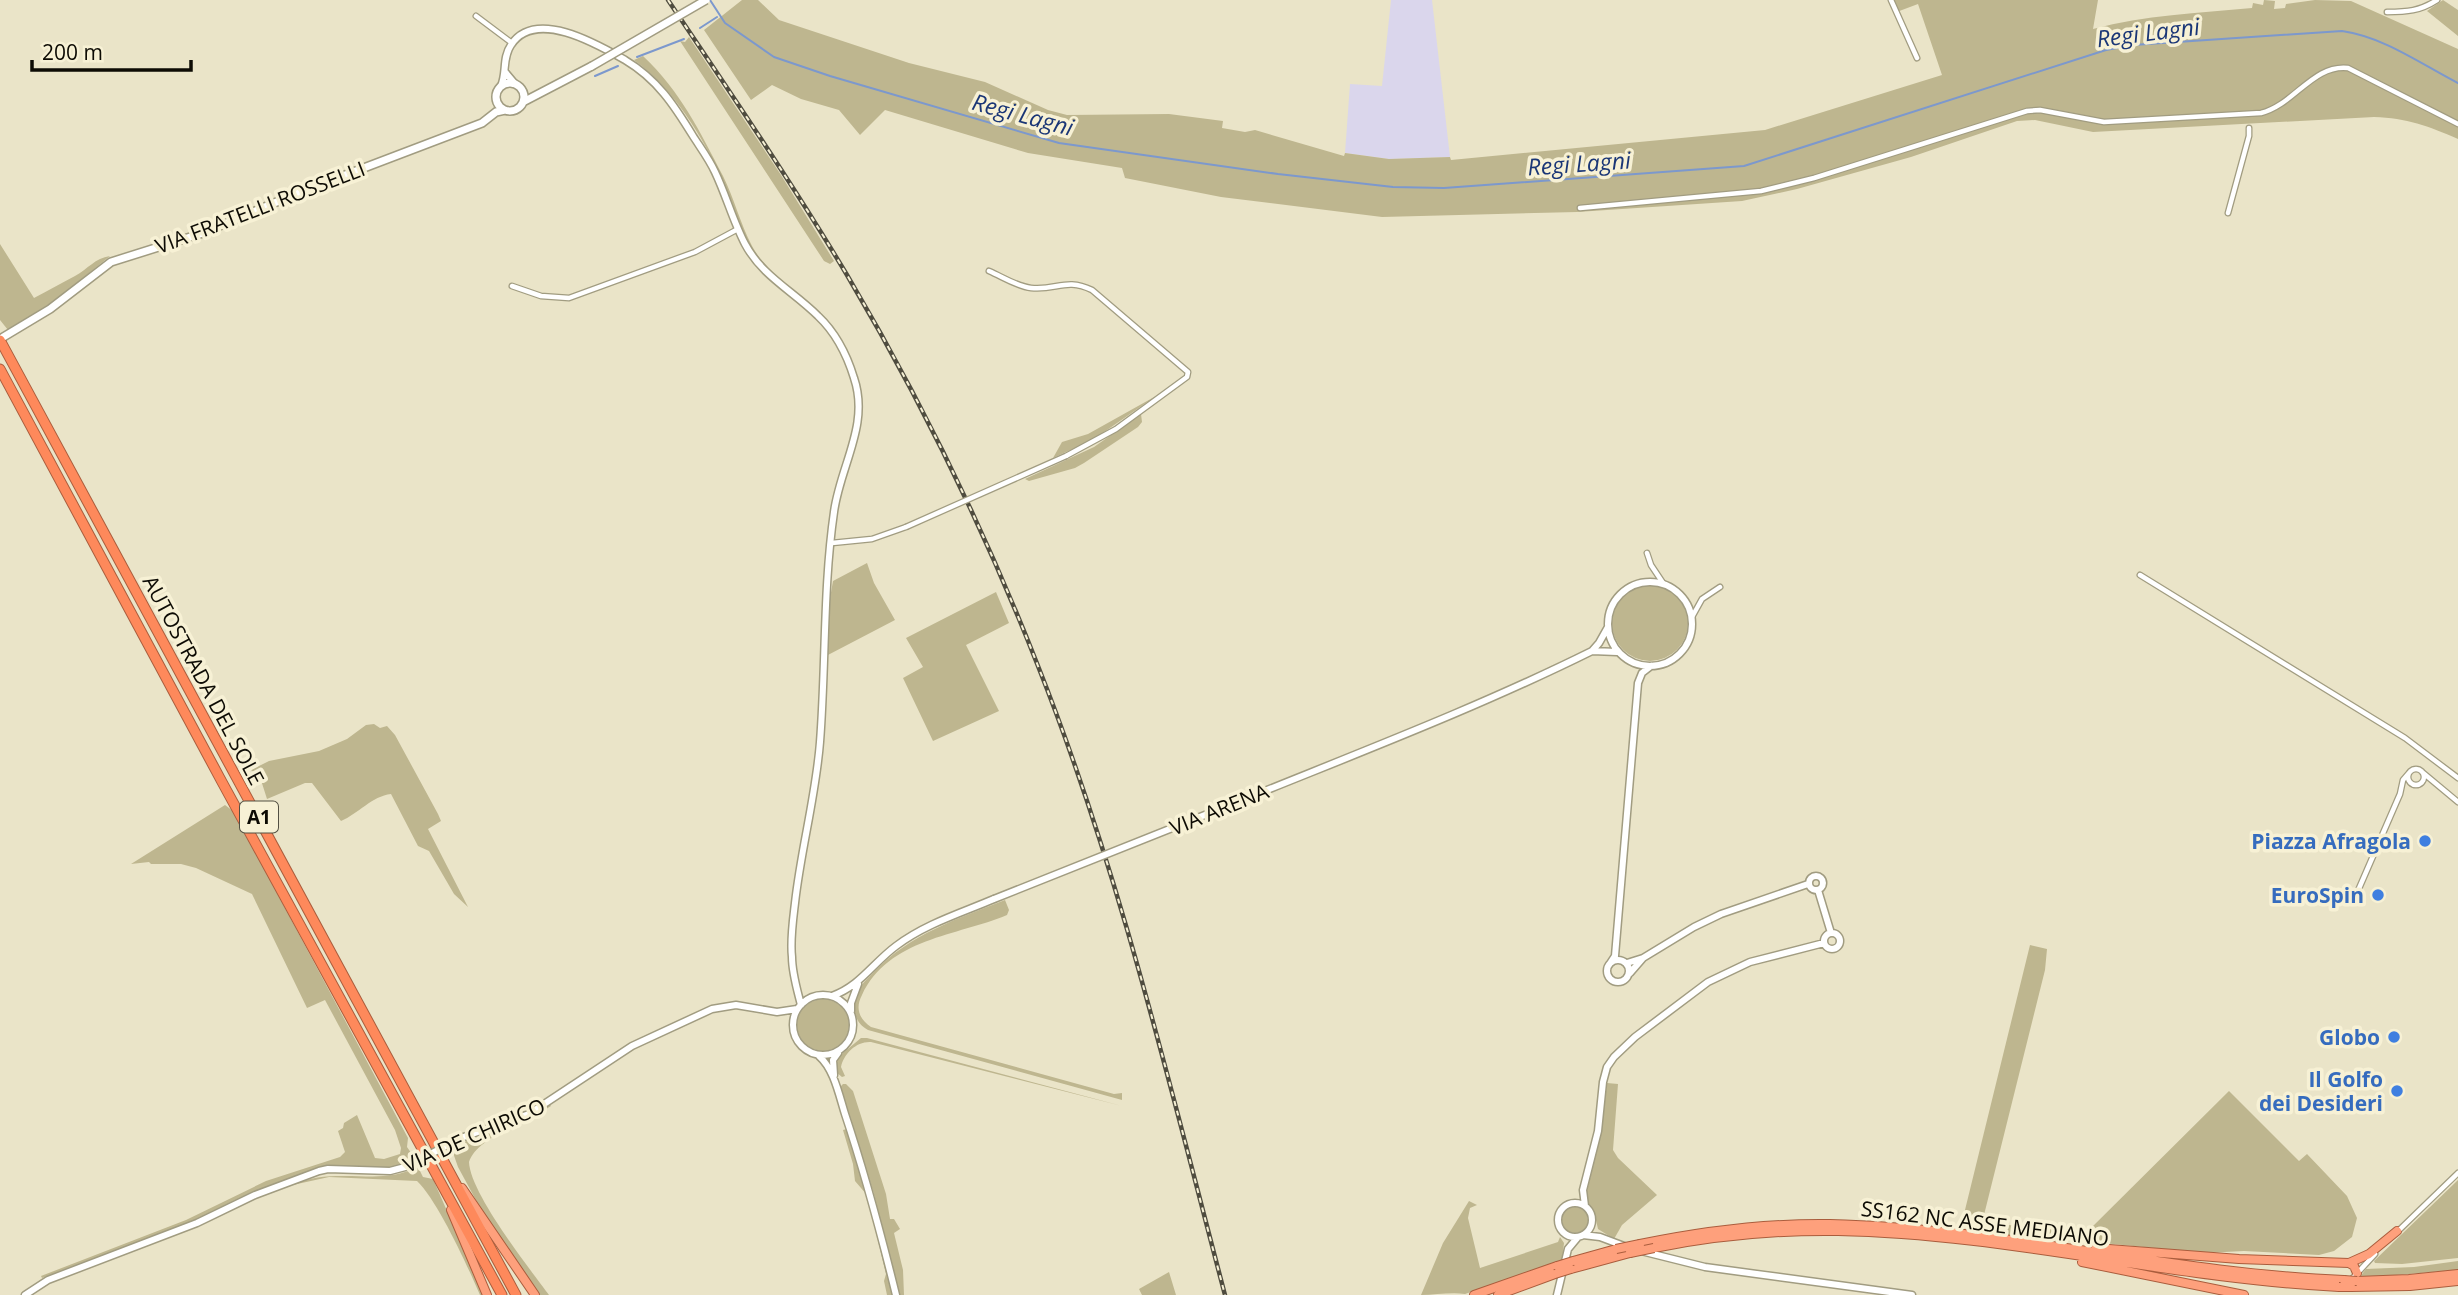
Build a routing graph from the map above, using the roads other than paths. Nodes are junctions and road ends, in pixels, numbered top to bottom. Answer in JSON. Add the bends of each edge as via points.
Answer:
{"nodes":[{"id":1,"x":706,"y":0,"type":"edge"},
{"id":2,"x":1891,"y":0,"type":"edge"},
{"id":3,"x":2437,"y":0,"type":"edge"},
{"id":4,"x":2387,"y":12,"type":"dead end"},
{"id":5,"x":476,"y":16,"type":"dead end"},
{"id":6,"x":512,"y":43,"type":"junction"},
{"id":7,"x":1917,"y":58,"type":"dead end"},
{"id":8,"x":504,"y":70,"type":"junction"},
{"id":9,"x":515,"y":84,"type":"junction"},
{"id":10,"x":501,"y":86,"type":"junction"},
{"id":11,"x":524,"y":93,"type":"junction"},
{"id":12,"x":536,"y":94,"type":"junction"},
{"id":13,"x":523,"y":102,"type":"junction"},
{"id":14,"x":498,"y":104,"type":"junction"},
{"id":15,"x":505,"y":110,"type":"junction"},
{"id":16,"x":494,"y":114,"type":"junction"},
{"id":17,"x":2458,"y":124,"type":"edge"},
{"id":18,"x":2249,"y":128,"type":"dead end"},
{"id":19,"x":1580,"y":208,"type":"dead end"},
{"id":20,"x":2228,"y":213,"type":"dead end"},
{"id":21,"x":738,"y":229,"type":"junction"},
{"id":22,"x":989,"y":271,"type":"dead end"},
{"id":23,"x":512,"y":286,"type":"dead end"},
{"id":24,"x":0,"y":340,"type":"edge"},
{"id":25,"x":0,"y":369,"type":"edge"},
{"id":26,"x":832,"y":544,"type":"junction"},
{"id":27,"x":1647,"y":554,"type":"dead end"},
{"id":28,"x":2140,"y":575,"type":"dead end"},
{"id":29,"x":1663,"y":583,"type":"junction"},
{"id":30,"x":1720,"y":587,"type":"dead end"},
{"id":31,"x":1692,"y":617,"type":"junction"},
{"id":32,"x":1608,"y":628,"type":"junction"},
{"id":33,"x":1592,"y":651,"type":"junction"},
{"id":34,"x":1619,"y":653,"type":"junction"},
{"id":35,"x":1632,"y":662,"type":"junction"},
{"id":36,"x":1651,"y":666,"type":"junction"},
{"id":37,"x":1638,"y":683,"type":"junction"},
{"id":38,"x":2422,"y":772,"type":"junction"},
{"id":39,"x":2409,"y":774,"type":"junction"},
{"id":40,"x":2458,"y":778,"type":"edge"},
{"id":41,"x":2417,"y":784,"type":"junction"},
{"id":42,"x":2435,"y":784,"type":"junction"},
{"id":43,"x":2400,"y":794,"type":"junction"},
{"id":44,"x":2458,"y":803,"type":"edge"},
{"id":45,"x":1808,"y":884,"type":"junction"},
{"id":46,"x":1818,"y":890,"type":"junction"},
{"id":47,"x":2357,"y":893,"type":"dead end"},
{"id":48,"x":1830,"y":933,"type":"junction"},
{"id":49,"x":1617,"y":935,"type":"junction"},
{"id":50,"x":1824,"y":943,"type":"junction"},
{"id":51,"x":1643,"y":958,"type":"junction"},
{"id":52,"x":1611,"y":962,"type":"junction"},
{"id":53,"x":1626,"y":962,"type":"junction"},
{"id":54,"x":1629,"y":974,"type":"junction"},
{"id":55,"x":796,"y":982,"type":"junction"},
{"id":56,"x":858,"y":983,"type":"junction"},
{"id":57,"x":832,"y":996,"type":"junction"},
{"id":58,"x":813,"y":997,"type":"junction"},
{"id":59,"x":799,"y":1007,"type":"junction"},
{"id":60,"x":777,"y":1012,"type":"junction"},
{"id":61,"x":850,"y":1013,"type":"junction"},
{"id":62,"x":792,"y":1025,"type":"junction"},
{"id":63,"x":839,"y":1051,"type":"junction"},
{"id":64,"x":819,"y":1056,"type":"junction"},
{"id":65,"x":835,"y":1084,"type":"junction"},
{"id":66,"x":441,"y":1156,"type":"junction"},
{"id":67,"x":435,"y":1171,"type":"junction"},
{"id":68,"x":2458,"y":1173,"type":"edge"},
{"id":69,"x":1583,"y":1190,"type":"junction"},
{"id":70,"x":1574,"y":1203,"type":"junction"},
{"id":71,"x":1585,"y":1206,"type":"junction"},
{"id":72,"x":1592,"y":1222,"type":"junction"},
{"id":73,"x":2398,"y":1231,"type":"junction"},
{"id":74,"x":1563,"y":1233,"type":"junction"},
{"id":75,"x":1581,"y":1236,"type":"junction"},
{"id":76,"x":1601,"y":1237,"type":"junction"},
{"id":77,"x":1569,"y":1249,"type":"junction"},
{"id":78,"x":2060,"y":1251,"type":"junction"},
{"id":79,"x":2349,"y":1263,"type":"junction"},
{"id":80,"x":1572,"y":1265,"type":"junction"},
{"id":81,"x":1556,"y":1270,"type":"junction"},
{"id":82,"x":2458,"y":1274,"type":"edge"},
{"id":83,"x":2355,"y":1280,"type":"junction"},
{"id":84,"x":2458,"y":1281,"type":"edge"},
{"id":85,"x":2341,"y":1287,"type":"edge"},
{"id":86,"x":25,"y":1295,"type":"edge"},
{"id":87,"x":487,"y":1295,"type":"edge"},
{"id":88,"x":502,"y":1295,"type":"edge"},
{"id":89,"x":516,"y":1295,"type":"edge"},
{"id":90,"x":536,"y":1295,"type":"edge"},
{"id":91,"x":896,"y":1295,"type":"edge"},
{"id":92,"x":1474,"y":1295,"type":"edge"},
{"id":93,"x":1498,"y":1295,"type":"edge"},
{"id":94,"x":1557,"y":1295,"type":"edge"},
{"id":95,"x":1912,"y":1295,"type":"edge"},
{"id":96,"x":2244,"y":1295,"type":"edge"}],
"edges":[{"from":1,"to":12,"type":"main road","bridge":true},
{"from":2,"to":7,"type":"street"},
{"from":3,"to":4,"type":"street","via":[[2411,12]]},
{"from":5,"to":6,"type":"street"},
{"from":6,"to":8,"type":"street"},
{"from":6,"to":21,"type":"street","via":[[535,30],[561,31],[599,45],[657,84],[713,169]]},
{"from":8,"to":9,"type":"street"},
{"from":8,"to":10,"type":"street"},
{"from":9,"to":10,"type":"main road"},
{"from":9,"to":11,"type":"main road"},
{"from":10,"to":14,"type":"main road"},
{"from":11,"to":12,"type":"main road"},
{"from":11,"to":13,"type":"main road"},
{"from":12,"to":13,"type":"main road"},
{"from":13,"to":15,"type":"main road","via":[[517,109]]},
{"from":14,"to":15,"type":"main road"},
{"from":14,"to":16,"type":"main road"},
{"from":15,"to":16,"type":"main road","name":"VIA FRATELLI ROSSELLI"},
{"from":16,"to":24,"type":"main road","name":"VIA FRATELLI ROSSELLI","via":[[203,233],[111,262]]},
{"from":17,"to":19,"type":"street","via":[[2339,67],[2320,73],[2272,110],[2251,114],[2104,122],[2026,111],[1761,191]]},
{"from":18,"to":20,"type":"street"},
{"from":21,"to":23,"type":"street","via":[[695,252],[569,298],[541,296]]},
{"from":21,"to":26,"type":"street","via":[[765,272],[828,327],[855,378],[858,429],[839,487]]},
{"from":22,"to":26,"type":"street","bridge":true,"via":[[1035,289],[1072,283],[1092,290],[1188,372],[1187,377],[1116,429],[1066,456],[906,527],[872,539]]},
{"from":24,"to":66,"type":"highway","name":"AUTOSTRADA DEL SOLE","number":"A1"},
{"from":25,"to":67,"type":"highway","name":"AUTOSTRADA DEL SOLE","number":"A1"},
{"from":26,"to":55,"type":"street","via":[[820,746],[794,914],[791,955]]},
{"from":27,"to":29,"type":"street"},
{"from":28,"to":40,"type":"street","via":[[2405,738]]},
{"from":29,"to":31,"type":"street","via":[[1680,593]]},
{"from":29,"to":32,"type":"street","via":[[1647,581],[1626,589],[1612,606]]},
{"from":30,"to":31,"type":"street","via":[[1702,599]]},
{"from":31,"to":36,"type":"street","via":[[1692,633],[1681,654],[1668,663]]},
{"from":32,"to":33,"type":"street","name":"VIA ARENA"},
{"from":32,"to":34,"type":"street"},
{"from":33,"to":34,"type":"street","name":"VIA ARENA"},
{"from":33,"to":56,"type":"street","name":"VIA ARENA","bridge":true,"via":[[1488,700],[914,934],[881,958]]},
{"from":34,"to":35,"type":"street"},
{"from":35,"to":36,"type":"street"},
{"from":35,"to":37,"type":"street"},
{"from":36,"to":37,"type":"street"},
{"from":37,"to":49,"type":"street"},
{"from":38,"to":39,"type":"street"},
{"from":38,"to":41,"type":"street"},
{"from":38,"to":42,"type":"street"},
{"from":39,"to":41,"type":"street","via":[[2409,781]]},
{"from":39,"to":43,"type":"street"},
{"from":41,"to":42,"type":"street"},
{"from":41,"to":43,"type":"street"},
{"from":42,"to":44,"type":"street"},
{"from":43,"to":47,"type":"street"},
{"from":45,"to":46,"type":"street"},
{"from":45,"to":46,"type":"street","via":[[1812,876],[1819,876],[1823,882]]},
{"from":45,"to":51,"type":"street","via":[[1721,914]]},
{"from":46,"to":48,"type":"street"},
{"from":48,"to":50,"type":"street"},
{"from":48,"to":50,"type":"street","via":[[1839,937],[1839,947],[1829,949]]},
{"from":49,"to":52,"type":"street"},
{"from":49,"to":53,"type":"street","via":[[1618,951]]},
{"from":50,"to":69,"type":"street","via":[[1750,962],[1696,989],[1614,1057],[1603,1082],[1598,1130]]},
{"from":51,"to":53,"type":"street"},
{"from":51,"to":54,"type":"street"},
{"from":52,"to":53,"type":"street"},
{"from":52,"to":54,"type":"street","via":[[1607,971],[1613,981]]},
{"from":53,"to":54,"type":"street"},
{"from":55,"to":58,"type":"street"},
{"from":55,"to":59,"type":"street"},
{"from":56,"to":57,"type":"street","name":"VIA ARENA"},
{"from":56,"to":61,"type":"street","name":"VIA ARENA"},
{"from":57,"to":58,"type":"street"},
{"from":57,"to":61,"type":"street"},
{"from":58,"to":59,"type":"street"},
{"from":59,"to":60,"type":"street","name":"VIA DE CHIRICO"},
{"from":59,"to":62,"type":"street"},
{"from":60,"to":62,"type":"street"},
{"from":60,"to":86,"type":"street","name":"VIA DE CHIRICO","bridge":true,"via":[[736,1005],[712,1009],[625,1049],[528,1114],[458,1139],[409,1166],[390,1171],[328,1169],[306,1176],[48,1280]]},
{"from":61,"to":63,"type":"street","via":[[851,1037]]},
{"from":62,"to":64,"type":"street","via":[[800,1045]]},
{"from":63,"to":64,"type":"street"},
{"from":63,"to":65,"type":"street","via":[[833,1065]]},
{"from":64,"to":65,"type":"street"},
{"from":65,"to":91,"type":"street","via":[[872,1194]]},
{"from":66,"to":89,"type":"highway","name":"AUTOSTRADA DEL SOLE","number":"A1"},
{"from":66,"to":90,"type":"highway"},
{"from":67,"to":87,"type":"highway"},
{"from":67,"to":88,"type":"highway","name":"AUTOSTRADA DEL SOLE","number":"A1"},
{"from":68,"to":73,"type":"street"},
{"from":69,"to":70,"type":"street"},
{"from":69,"to":71,"type":"street"},
{"from":70,"to":71,"type":"street"},
{"from":70,"to":74,"type":"street","via":[[1558,1215]]},
{"from":71,"to":72,"type":"street"},
{"from":72,"to":75,"type":"street"},
{"from":72,"to":76,"type":"street"},
{"from":73,"to":79,"type":"highway"},
{"from":73,"to":83,"type":"street"},
{"from":74,"to":75,"type":"street"},
{"from":74,"to":77,"type":"street"},
{"from":75,"to":76,"type":"street"},
{"from":75,"to":77,"type":"street"},
{"from":76,"to":95,"type":"street","via":[[1692,1265]]},
{"from":77,"to":94,"type":"street"},
{"from":78,"to":79,"type":"highway","via":[[2108,1248]]},
{"from":78,"to":80,"type":"highway","name":"SS162 NC ASSE MEDIANO","bridge":true,"via":[[1839,1231],[1752,1234]]},
{"from":78,"to":80,"type":"highway","name":"SS162 NC ASSE MEDIANO","bridge":true,"via":[[1933,1230],[1776,1225],[1640,1244]]},
{"from":78,"to":85,"type":"highway","name":"SS162 NC ASSE MEDIANO","via":[[2196,1274]]},
{"from":78,"to":96,"type":"highway","via":[[2095,1266]]},
{"from":79,"to":83,"type":"highway","via":[[2354,1266]]},
{"from":80,"to":81,"type":"highway","name":"SS162 NC ASSE MEDIANO","bridge":true},
{"from":81,"to":92,"type":"highway","name":"SS162 NC ASSE MEDIANO"},
{"from":81,"to":93,"type":"highway","name":"SS162 NC ASSE MEDIANO"},
{"from":82,"to":83,"type":"highway","name":"SS162 NC ASSE MEDIANO"},
{"from":83,"to":84,"type":"highway","name":"SS162 NC ASSE MEDIANO","via":[[2410,1286]]},
{"from":83,"to":85,"type":"highway","name":"SS162 NC ASSE MEDIANO","bridge":true},
{"from":83,"to":85,"type":"street"}]}
